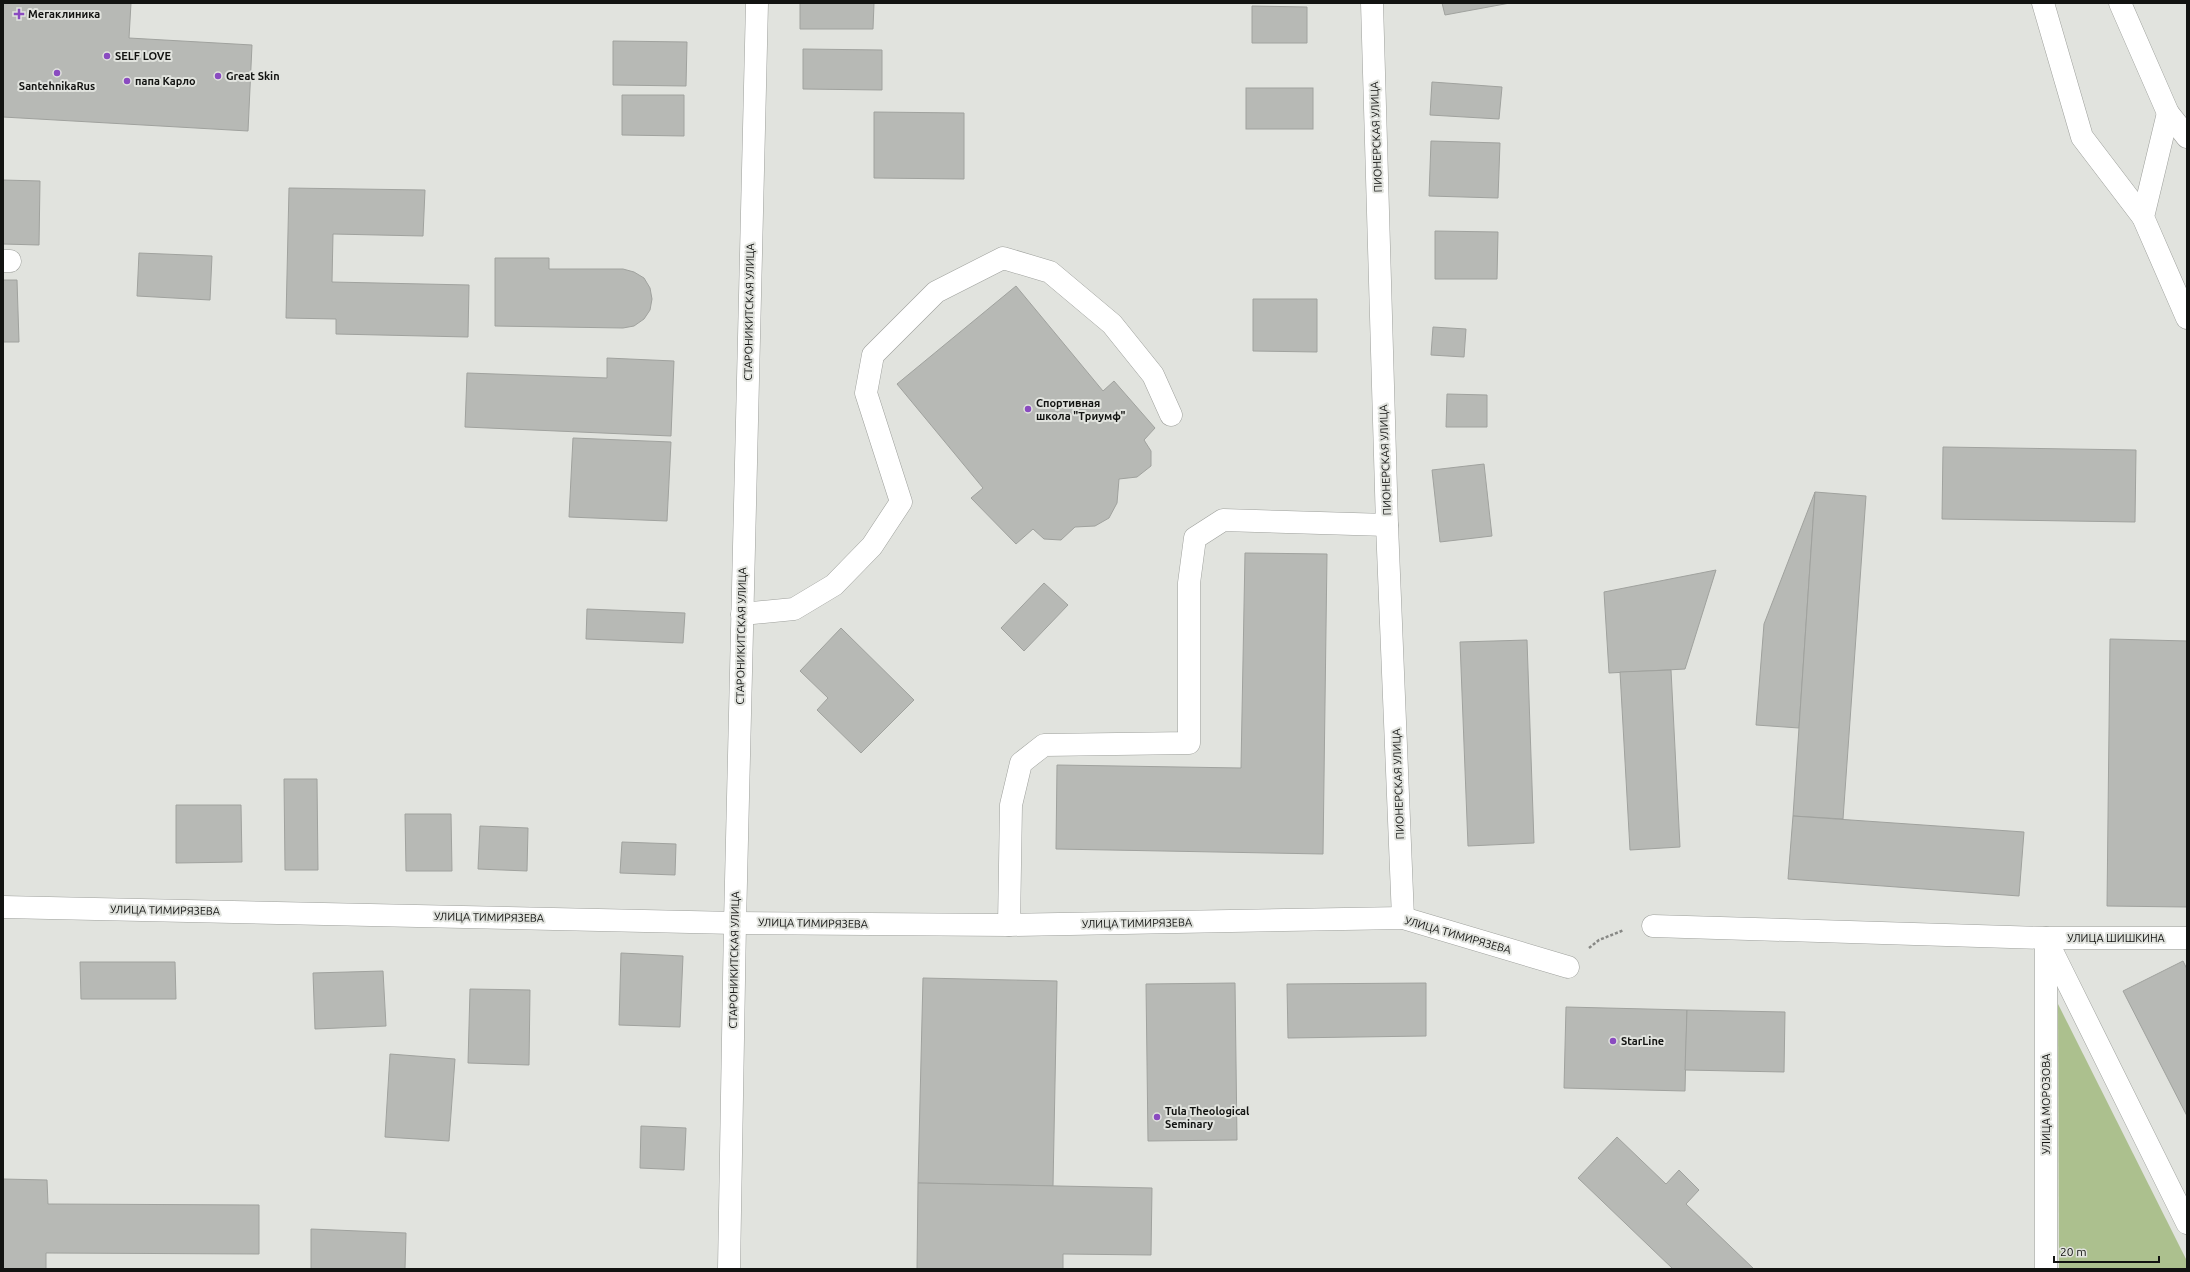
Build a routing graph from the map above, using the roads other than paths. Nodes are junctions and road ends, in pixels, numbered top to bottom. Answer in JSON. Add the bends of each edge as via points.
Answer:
{"nodes":[{"id":1,"x":757,"y":3,"type":"edge"},
{"id":2,"x":1372,"y":3,"type":"edge"},
{"id":3,"x":2043,"y":3,"type":"edge"},
{"id":4,"x":2120,"y":3,"type":"edge"},
{"id":5,"x":2168,"y":113,"type":"junction"},
{"id":6,"x":2187,"y":137,"type":"edge"},
{"id":7,"x":2143,"y":217,"type":"junction"},
{"id":8,"x":2187,"y":318,"type":"edge"},
{"id":9,"x":1171,"y":415,"type":"dead end"},
{"id":10,"x":1387,"y":525,"type":"junction"},
{"id":11,"x":742,"y":614,"type":"junction"},
{"id":12,"x":3,"y":907,"type":"edge"},
{"id":13,"x":1404,"y":918,"type":"junction"},
{"id":14,"x":735,"y":923,"type":"junction"},
{"id":15,"x":1009,"y":925,"type":"junction"},
{"id":16,"x":1654,"y":926,"type":"dead end"},
{"id":17,"x":2046,"y":938,"type":"junction"},
{"id":18,"x":2187,"y":938,"type":"edge"},
{"id":19,"x":1568,"y":967,"type":"dead end"},
{"id":20,"x":2187,"y":1223,"type":"edge"},
{"id":21,"x":730,"y":1269,"type":"edge"},
{"id":22,"x":2046,"y":1269,"type":"edge"}],
"edges":[{"from":1,"to":11,"type":"street","name":"СТАРОНИКИТСКАЯ УЛИЦА"},
{"from":2,"to":10,"type":"street","name":"ПИОНЕРСКАЯ УЛИЦА"},
{"from":3,"to":7,"type":"street","via":[[2082,137]]},
{"from":4,"to":5,"type":"street"},
{"from":5,"to":6,"type":"street"},
{"from":5,"to":7,"type":"street"},
{"from":7,"to":8,"type":"street"},
{"from":9,"to":11,"type":"street","via":[[1153,375],[1112,324],[1050,272],[1003,258],[936,292],[873,355],[866,393],[901,502],[872,546],[834,585],[794,609]]},
{"from":10,"to":13,"type":"street","name":"ПИОНЕРСКАЯ УЛИЦА"},
{"from":10,"to":15,"type":"street","via":[[1223,520],[1195,538],[1189,583],[1189,743],[1044,745],[1021,763],[1011,805]]},
{"from":11,"to":14,"type":"street","name":"СТАРОНИКИТСКАЯ УЛИЦА"},
{"from":12,"to":14,"type":"street","name":"УЛИЦА ТИМИРЯЗЕВА"},
{"from":13,"to":15,"type":"street","name":"УЛИЦА ТИМИРЯЗЕВА"},
{"from":13,"to":19,"type":"street","name":"УЛИЦА ТИМИРЯЗЕВА"},
{"from":14,"to":15,"type":"street","name":"УЛИЦА ТИМИРЯЗЕВА"},
{"from":14,"to":21,"type":"street","name":"СТАРОНИКИТСКАЯ УЛИЦА"},
{"from":16,"to":17,"type":"street","name":"УЛИЦА ШИШКИНА"},
{"from":17,"to":18,"type":"street","name":"УЛИЦА ШИШКИНА"},
{"from":17,"to":20,"type":"street"},
{"from":17,"to":22,"type":"street","name":"УЛИЦА МОРОЗОВА"}]}
